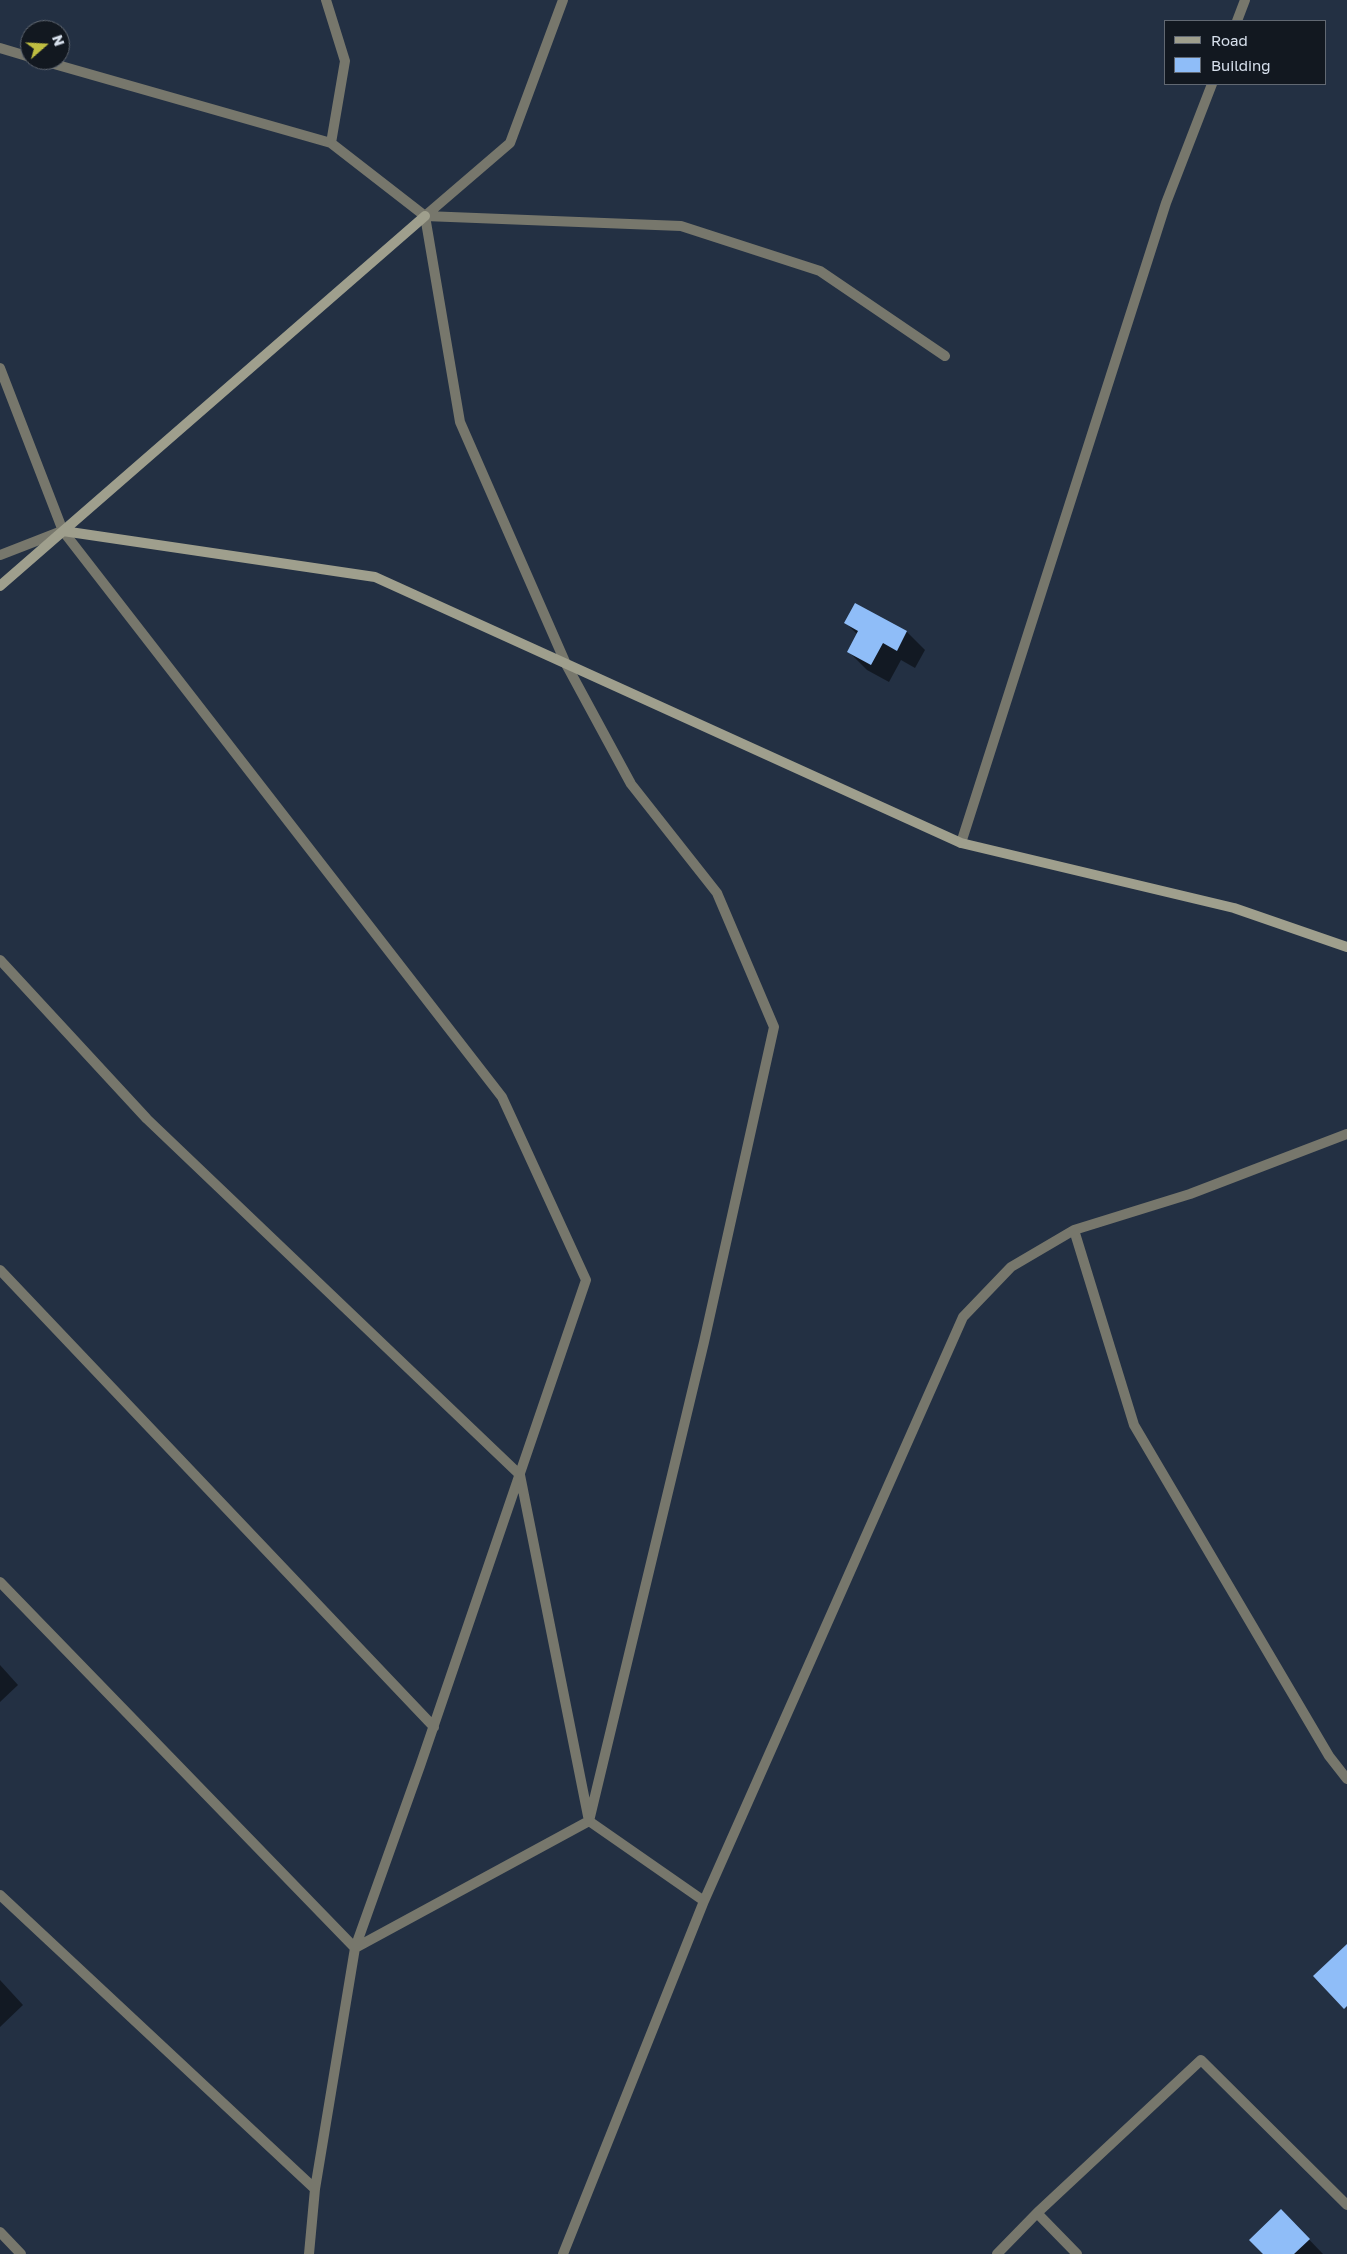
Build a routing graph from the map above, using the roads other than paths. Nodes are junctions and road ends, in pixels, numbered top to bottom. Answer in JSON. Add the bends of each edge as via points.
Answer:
{"nodes":[{"id":1,"x":326,"y":0,"type":"edge"},
{"id":2,"x":562,"y":0,"type":"edge"},
{"id":3,"x":1245,"y":0,"type":"edge"},
{"id":4,"x":1237,"y":20,"type":"edge"},
{"id":5,"x":0,"y":48,"type":"edge"},
{"id":6,"x":20,"y":54,"type":"edge"},
{"id":7,"x":70,"y":69,"type":"edge"},
{"id":8,"x":1212,"y":85,"type":"edge"},
{"id":9,"x":331,"y":143,"type":"junction"},
{"id":10,"x":425,"y":216,"type":"junction"},
{"id":11,"x":945,"y":356,"type":"dead end"},
{"id":12,"x":0,"y":368,"type":"edge"},
{"id":13,"x":63,"y":531,"type":"junction"},
{"id":14,"x":0,"y":555,"type":"edge"},
{"id":15,"x":0,"y":586,"type":"edge"},
{"id":16,"x":566,"y":664,"type":"junction"},
{"id":17,"x":961,"y":843,"type":"junction"},
{"id":18,"x":1347,"y":947,"type":"edge"},
{"id":19,"x":0,"y":960,"type":"edge"},
{"id":20,"x":1347,"y":1134,"type":"edge"},
{"id":21,"x":1074,"y":1230,"type":"junction"},
{"id":22,"x":0,"y":1270,"type":"edge"},
{"id":23,"x":520,"y":1475,"type":"junction"},
{"id":24,"x":0,"y":1582,"type":"edge"},
{"id":25,"x":434,"y":1727,"type":"junction"},
{"id":26,"x":1347,"y":1779,"type":"edge"},
{"id":27,"x":589,"y":1821,"type":"junction"},
{"id":28,"x":0,"y":1895,"type":"edge"},
{"id":29,"x":704,"y":1901,"type":"junction"},
{"id":30,"x":355,"y":1948,"type":"junction"},
{"id":31,"x":316,"y":2189,"type":"junction"},
{"id":32,"x":1347,"y":2205,"type":"edge"},
{"id":33,"x":1036,"y":2214,"type":"junction"},
{"id":34,"x":0,"y":2232,"type":"edge"},
{"id":35,"x":21,"y":2254,"type":"edge"},
{"id":36,"x":309,"y":2254,"type":"edge"},
{"id":37,"x":563,"y":2254,"type":"edge"},
{"id":38,"x":996,"y":2254,"type":"edge"},
{"id":39,"x":1077,"y":2254,"type":"edge"}],
"edges":[{"from":1,"to":9,"type":"street","via":[[345,61]]},
{"from":2,"to":10,"type":"street","via":[[510,143]]},
{"from":3,"to":4,"type":"street"},
{"from":5,"to":6,"type":"street"},
{"from":7,"to":9,"type":"street"},
{"from":8,"to":17,"type":"street","via":[[1166,203]]},
{"from":9,"to":10,"type":"street"},
{"from":10,"to":11,"type":"street","via":[[681,226],[820,271]]},
{"from":10,"to":13,"type":"street"},
{"from":10,"to":16,"type":"street","via":[[460,422]]},
{"from":12,"to":13,"type":"street"},
{"from":13,"to":14,"type":"street"},
{"from":13,"to":15,"type":"street"},
{"from":13,"to":16,"type":"street","via":[[375,577]]},
{"from":13,"to":23,"type":"street","via":[[502,1097],[586,1280]]},
{"from":16,"to":17,"type":"street"},
{"from":16,"to":27,"type":"street","via":[[631,784],[717,893],[774,1027],[704,1342]]},
{"from":17,"to":18,"type":"street","via":[[1234,908]]},
{"from":19,"to":23,"type":"street","via":[[147,1119]]},
{"from":20,"to":21,"type":"street","via":[[1190,1194]]},
{"from":21,"to":26,"type":"street","via":[[1134,1425],[1329,1756]]},
{"from":21,"to":29,"type":"street","via":[[1011,1268],[963,1317]]},
{"from":22,"to":25,"type":"street"},
{"from":23,"to":25,"type":"street"},
{"from":23,"to":27,"type":"street"},
{"from":24,"to":30,"type":"street"},
{"from":25,"to":30,"type":"street"},
{"from":27,"to":29,"type":"street"},
{"from":27,"to":30,"type":"street"},
{"from":28,"to":31,"type":"street"},
{"from":29,"to":37,"type":"street"},
{"from":30,"to":31,"type":"street"},
{"from":31,"to":36,"type":"street"},
{"from":32,"to":33,"type":"street","via":[[1201,2060]]},
{"from":33,"to":38,"type":"street"},
{"from":33,"to":39,"type":"street"},
{"from":34,"to":35,"type":"street"}]}
